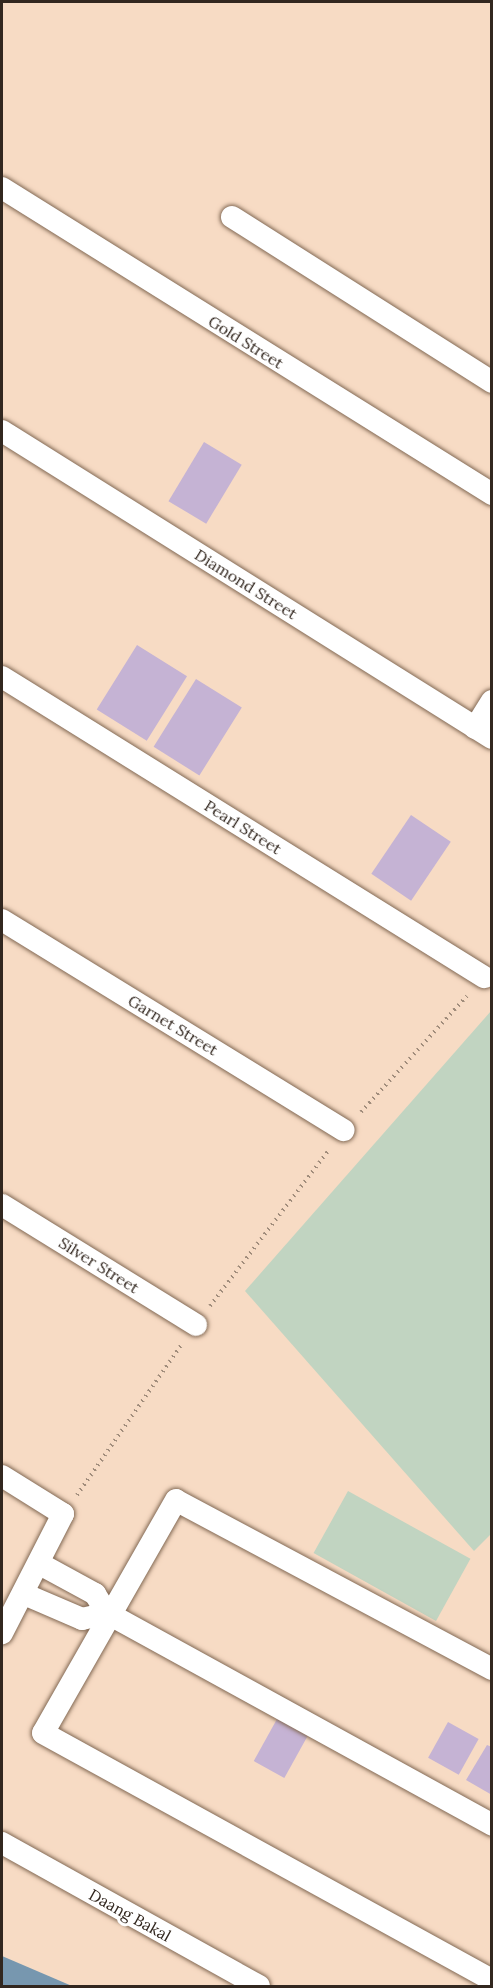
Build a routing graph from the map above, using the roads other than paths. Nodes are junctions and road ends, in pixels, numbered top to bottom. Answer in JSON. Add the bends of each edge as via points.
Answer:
{"nodes":[{"id":1,"x":2,"y":188,"type":"edge"},
{"id":2,"x":232,"y":217,"type":"dead end"},
{"id":3,"x":492,"y":382,"type":"edge"},
{"id":4,"x":2,"y":431,"type":"edge"},
{"id":5,"x":492,"y":494,"type":"edge"},
{"id":6,"x":2,"y":677,"type":"edge"},
{"id":7,"x":492,"y":701,"type":"edge"},
{"id":8,"x":483,"y":733,"type":"edge"},
{"id":9,"x":2,"y":920,"type":"edge"},
{"id":10,"x":484,"y":977,"type":"road end"},
{"id":11,"x":344,"y":1130,"type":"road end"},
{"id":12,"x":2,"y":1204,"type":"edge"},
{"id":13,"x":196,"y":1325,"type":"road end"},
{"id":14,"x":2,"y":1476,"type":"edge"},
{"id":15,"x":40,"y":1564,"type":"junction"},
{"id":16,"x":24,"y":1594,"type":"junction"},
{"id":17,"x":107,"y":1613,"type":"junction"},
{"id":18,"x":2,"y":1633,"type":"edge"},
{"id":19,"x":492,"y":1669,"type":"edge"},
{"id":20,"x":492,"y":1825,"type":"edge"},
{"id":21,"x":2,"y":1843,"type":"edge"},
{"id":22,"x":492,"y":1980,"type":"edge"},
{"id":23,"x":259,"y":1986,"type":"edge"}],
"edges":[{"from":1,"to":5,"type":"street","name":"Gold Street"},
{"from":2,"to":3,"type":"street"},
{"from":4,"to":8,"type":"street","name":"Diamond Street"},
{"from":6,"to":10,"type":"street","name":"Pearl Street"},
{"from":7,"to":8,"type":"street"},
{"from":9,"to":11,"type":"street","name":"Garnet Street"},
{"from":12,"to":13,"type":"street","name":"Silver Street"},
{"from":14,"to":15,"type":"street","via":[[63,1514]]},
{"from":15,"to":16,"type":"street"},
{"from":15,"to":17,"type":"street","via":[[95,1594]]},
{"from":16,"to":17,"type":"street","via":[[82,1618]]},
{"from":16,"to":18,"type":"street"},
{"from":17,"to":19,"type":"street","via":[[176,1500]]},
{"from":17,"to":20,"type":"street"},
{"from":17,"to":22,"type":"street","via":[[44,1733]]},
{"from":21,"to":23,"type":"street","name":"Daang Bakal"}]}
